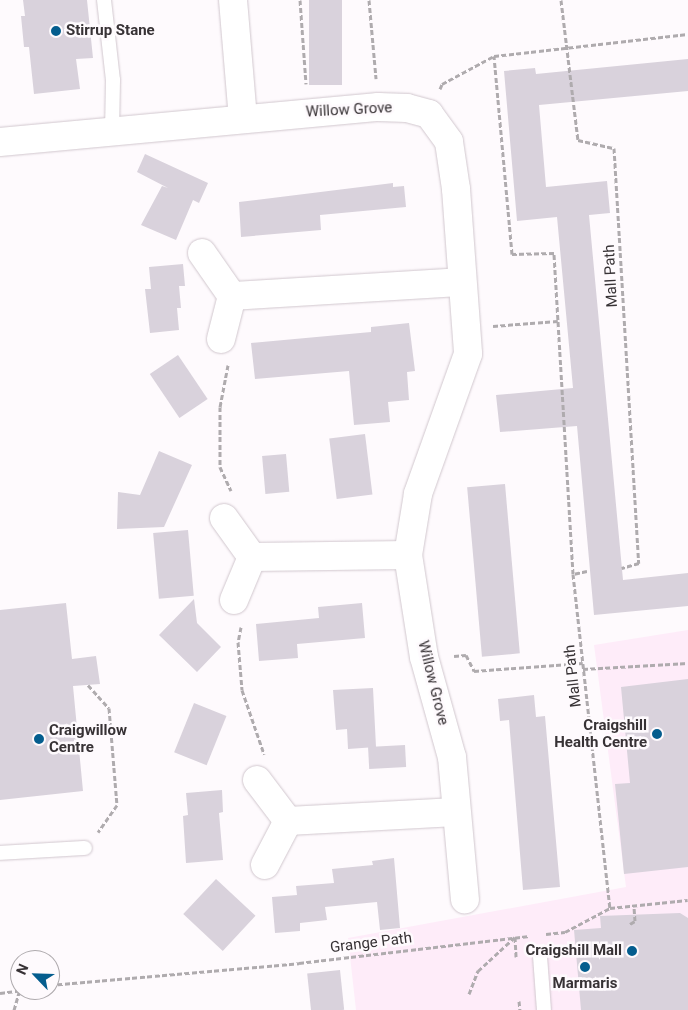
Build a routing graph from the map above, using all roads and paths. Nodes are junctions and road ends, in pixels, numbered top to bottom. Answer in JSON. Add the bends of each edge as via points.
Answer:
{"nodes":[{"id":1,"x":104,"y":0,"type":"edge"},
{"id":2,"x":233,"y":0,"type":"edge"},
{"id":3,"x":300,"y":0,"type":"edge"},
{"id":4,"x":369,"y":0,"type":"edge"},
{"id":5,"x":561,"y":0,"type":"edge"},
{"id":6,"x":688,"y":34,"type":"edge"},
{"id":7,"x":567,"y":49,"type":"junction"},
{"id":8,"x":494,"y":56,"type":"junction"},
{"id":9,"x":378,"y":107,"type":"junction"},
{"id":10,"x":308,"y":112,"type":"junction"},
{"id":11,"x":429,"y":114,"type":"junction"},
{"id":12,"x":243,"y":119,"type":"junction"},
{"id":13,"x":112,"y":130,"type":"junction"},
{"id":14,"x":0,"y":142,"type":"edge"},
{"id":15,"x":202,"y":253,"type":"dead end"},
{"id":16,"x":462,"y":282,"type":"junction"},
{"id":17,"x":232,"y":296,"type":"junction"},
{"id":18,"x":558,"y":321,"type":"junction"},
{"id":19,"x":465,"y":327,"type":"junction"},
{"id":20,"x":221,"y":339,"type":"joint"},
{"id":21,"x":224,"y":518,"type":"joint"},
{"id":22,"x":408,"y":555,"type":"junction"},
{"id":23,"x":252,"y":557,"type":"junction"},
{"id":24,"x":622,"y":568,"type":"dead end"},
{"id":25,"x":587,"y":571,"type":"dead end"},
{"id":26,"x":573,"y":574,"type":"junction"},
{"id":27,"x":234,"y":600,"type":"joint"},
{"id":28,"x":424,"y":657,"type":"junction"},
{"id":29,"x":583,"y":663,"type":"junction"},
{"id":30,"x":688,"y":663,"type":"edge"},
{"id":31,"x":583,"y":669,"type":"junction"},
{"id":32,"x":88,"y":685,"type":"dead end"},
{"id":33,"x":257,"y":780,"type":"joint"},
{"id":34,"x":456,"y":812,"type":"junction"},
{"id":35,"x":288,"y":821,"type":"junction"},
{"id":36,"x":85,"y":848,"type":"joint"},
{"id":37,"x":0,"y":853,"type":"edge"},
{"id":38,"x":265,"y":865,"type":"dead end"},
{"id":39,"x":464,"y":899,"type":"dead end"},
{"id":40,"x":688,"y":900,"type":"edge"},
{"id":41,"x":634,"y":905,"type":"junction"},
{"id":42,"x":610,"y":908,"type":"junction"},
{"id":43,"x":630,"y":924,"type":"dead end"},
{"id":44,"x":540,"y":935,"type":"dead end"},
{"id":45,"x":532,"y":936,"type":"dead end"},
{"id":46,"x":515,"y":937,"type":"junction"},
{"id":47,"x":540,"y":956,"type":"dead end"},
{"id":48,"x":517,"y":965,"type":"dead end"},
{"id":49,"x":60,"y":984,"type":"edge"},
{"id":50,"x":518,"y":992,"type":"dead end"},
{"id":51,"x":469,"y":994,"type":"dead end"},
{"id":52,"x":520,"y":1010,"type":"edge"},
{"id":53,"x":544,"y":1010,"type":"edge"}],
"edges":[{"from":1,"to":13,"type":"lane","via":[[113,80]]},
{"from":2,"to":12,"type":"street"},
{"from":3,"to":10,"type":"path"},
{"from":4,"to":9,"type":"path"},
{"from":5,"to":7,"type":"path","name":"Mall Path"},
{"from":6,"to":7,"type":"path"},
{"from":7,"to":8,"type":"path"},
{"from":7,"to":24,"type":"path","name":"Mall Path","via":[[578,140],[614,148],[639,563]]},
{"from":8,"to":11,"type":"path","via":[[442,84]]},
{"from":8,"to":18,"type":"path","name":"Mall Path","via":[[512,254],[554,253]]},
{"from":9,"to":10,"type":"street","name":"Willow Grove"},
{"from":9,"to":11,"type":"street","name":"Willow Grove","via":[[407,108]]},
{"from":10,"to":12,"type":"street","name":"Willow Grove"},
{"from":11,"to":16,"type":"street","name":"Willow Grove","via":[[449,142]]},
{"from":12,"to":13,"type":"street","name":"Willow Grove"},
{"from":13,"to":14,"type":"street","name":"Willow Grove"},
{"from":15,"to":17,"type":"street"},
{"from":16,"to":17,"type":"street"},
{"from":16,"to":19,"type":"street","name":"Willow Grove"},
{"from":17,"to":20,"type":"street"},
{"from":18,"to":19,"type":"path"},
{"from":18,"to":26,"type":"path","name":"Mall Path"},
{"from":19,"to":22,"type":"street","name":"Willow Grove","via":[[468,354],[418,494]]},
{"from":20,"to":21,"type":"path","via":[[230,354],[220,407],[220,467],[237,503]]},
{"from":21,"to":23,"type":"street"},
{"from":22,"to":23,"type":"street"},
{"from":22,"to":28,"type":"street","name":"Willow Grove"},
{"from":23,"to":27,"type":"street"},
{"from":25,"to":26,"type":"path"},
{"from":26,"to":29,"type":"path","name":"Mall Path"},
{"from":27,"to":33,"type":"path","via":[[246,609],[238,642],[242,690],[266,759]]},
{"from":28,"to":29,"type":"path","via":[[466,655],[474,672]]},
{"from":28,"to":34,"type":"street","name":"Willow Grove","via":[[452,757]]},
{"from":29,"to":31,"type":"path","name":"Mall Path"},
{"from":30,"to":31,"type":"path"},
{"from":31,"to":42,"type":"path","name":"Mall Path"},
{"from":32,"to":36,"type":"path","via":[[109,708],[117,805]]},
{"from":33,"to":35,"type":"street"},
{"from":34,"to":35,"type":"street"},
{"from":34,"to":39,"type":"street","name":"Willow Grove"},
{"from":35,"to":38,"type":"street"},
{"from":36,"to":37,"type":"lane"},
{"from":40,"to":41,"type":"path"},
{"from":41,"to":42,"type":"path"},
{"from":41,"to":43,"type":"path","via":[[635,921]]},
{"from":42,"to":44,"type":"path","via":[[565,932]]},
{"from":45,"to":46,"type":"path","name":"Grange Path"},
{"from":46,"to":48,"type":"path"},
{"from":46,"to":49,"type":"path","name":"Grange Path","via":[[300,963]]},
{"from":46,"to":51,"type":"path","via":[[478,971]]},
{"from":47,"to":53,"type":"lane"},
{"from":50,"to":52,"type":"path"}]}
